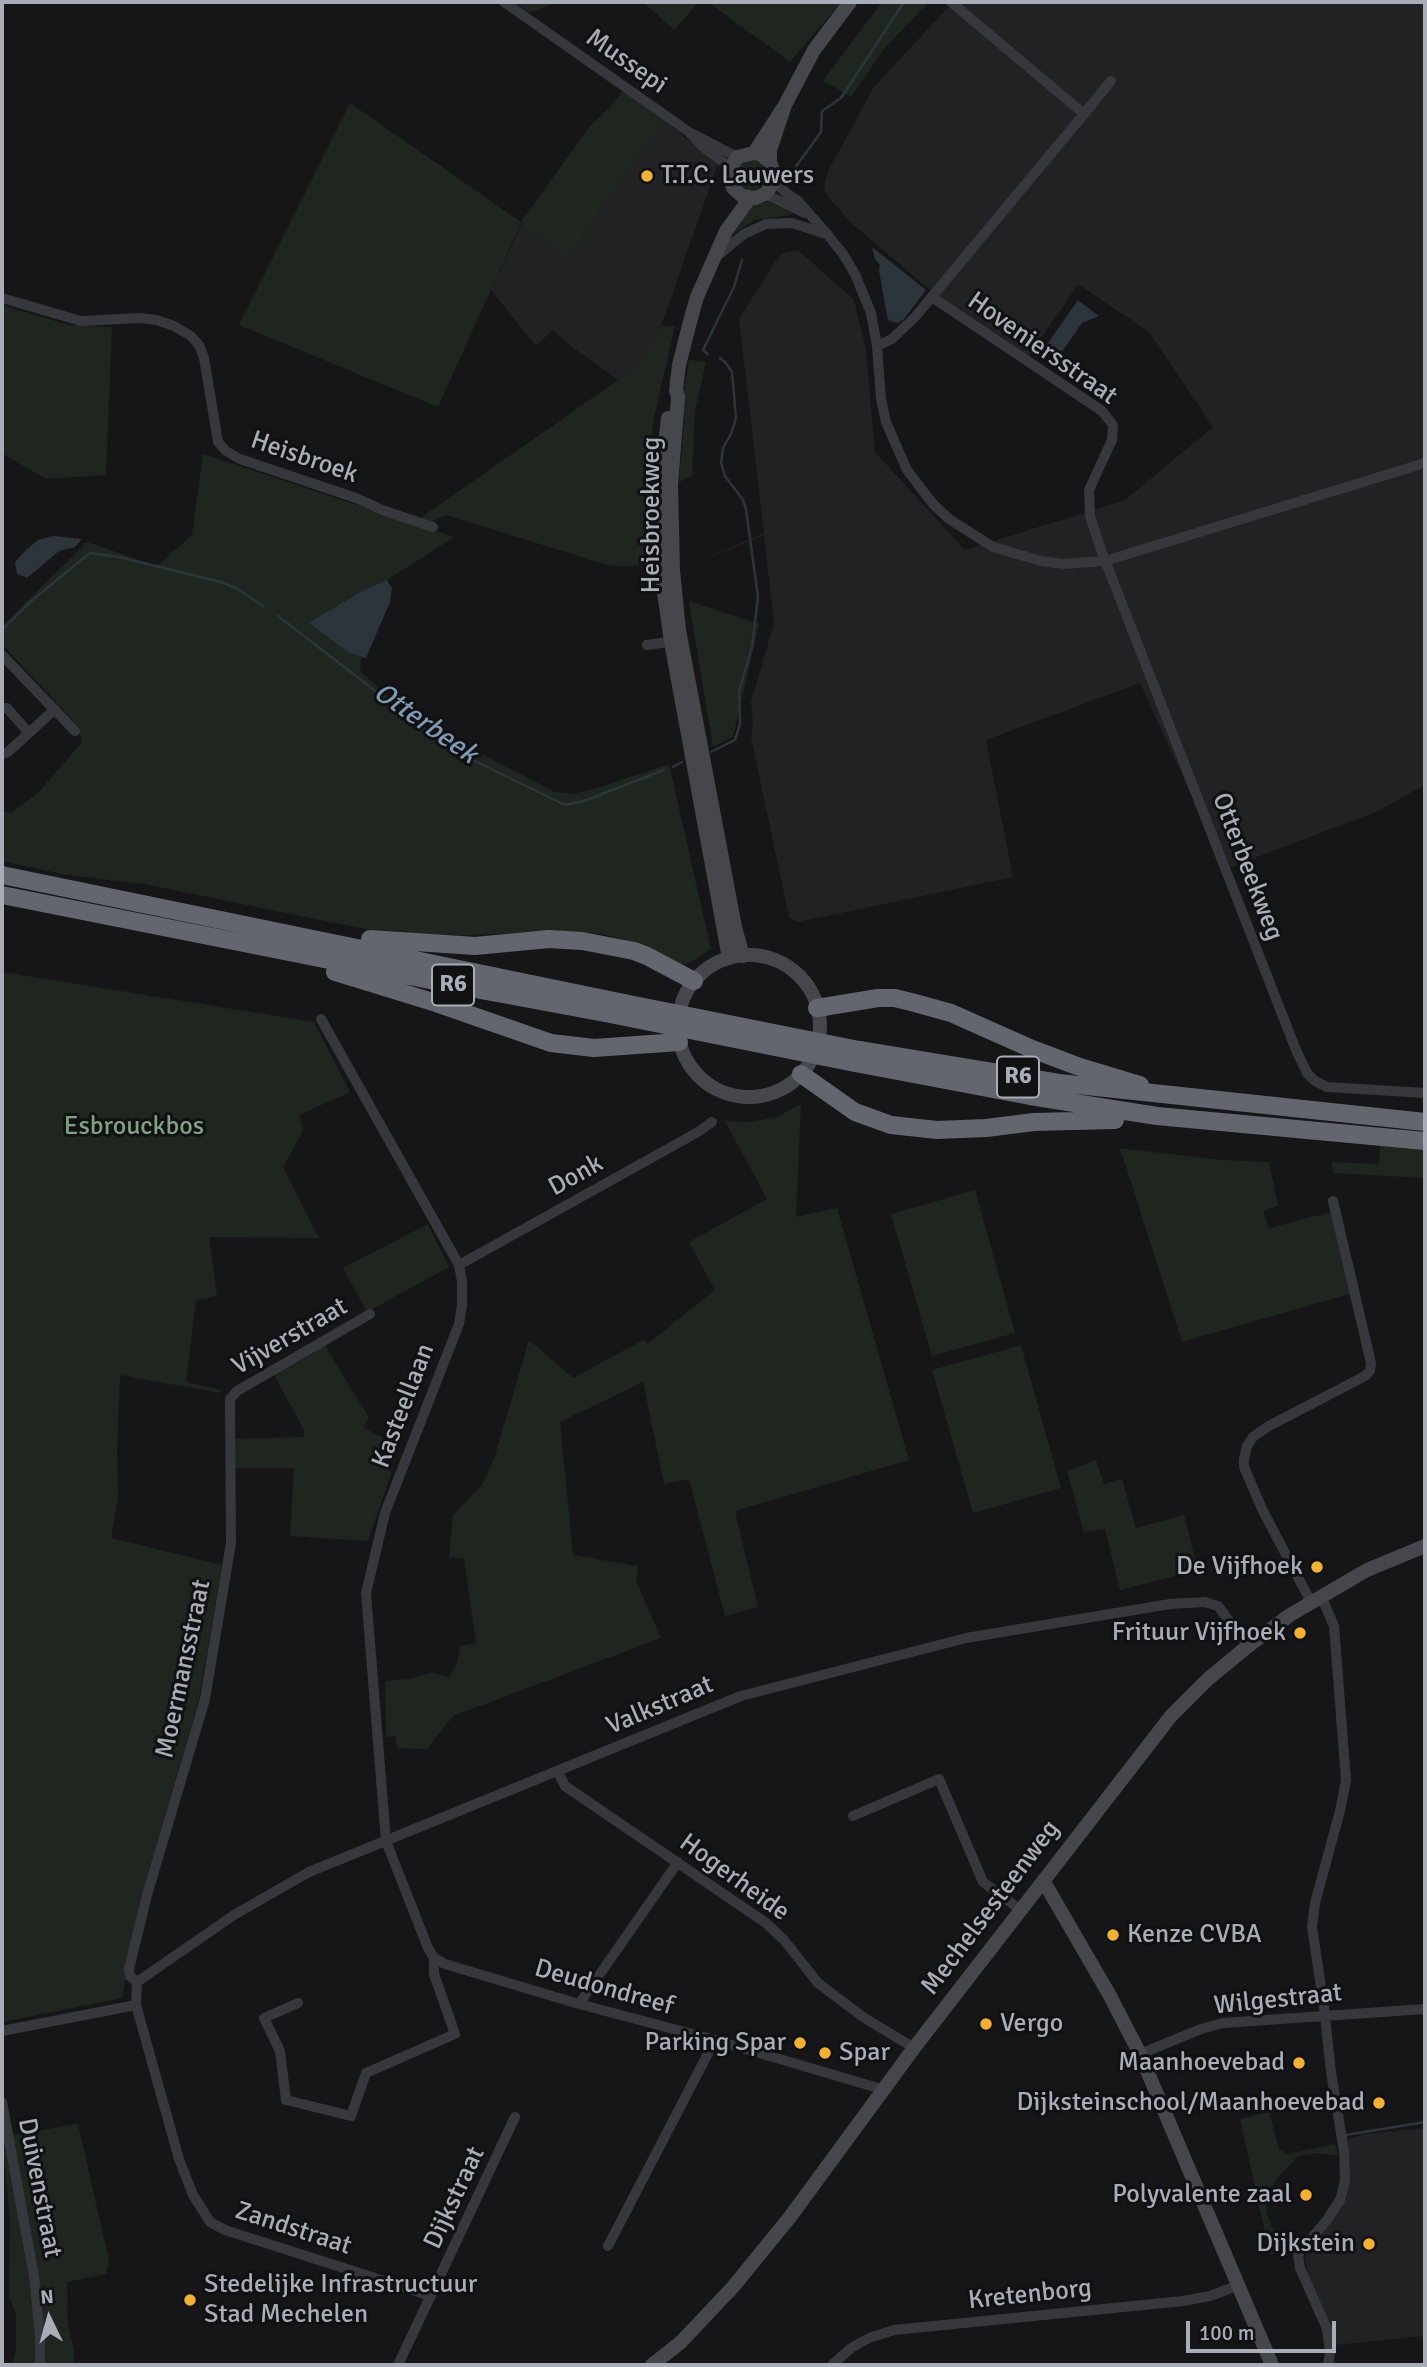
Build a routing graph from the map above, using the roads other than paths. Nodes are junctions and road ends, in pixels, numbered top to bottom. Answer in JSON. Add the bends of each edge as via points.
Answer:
{"nodes":[{"id":1,"x":504,"y":2,"type":"edge"},
{"id":2,"x":850,"y":2,"type":"edge"},
{"id":3,"x":951,"y":2,"type":"edge"},
{"id":4,"x":1111,"y":81,"type":"dead end"},
{"id":5,"x":785,"y":105,"type":"junction"},
{"id":6,"x":1084,"y":114,"type":"junction"},
{"id":7,"x":754,"y":153,"type":"junction"},
{"id":8,"x":734,"y":162,"type":"junction"},
{"id":9,"x":770,"y":162,"type":"junction"},
{"id":10,"x":774,"y":180,"type":"junction"},
{"id":11,"x":765,"y":194,"type":"junction"},
{"id":12,"x":743,"y":195,"type":"junction"},
{"id":13,"x":808,"y":214,"type":"junction"},
{"id":14,"x":827,"y":234,"type":"junction"},
{"id":15,"x":710,"y":267,"type":"junction"},
{"id":16,"x":932,"y":297,"type":"junction"},
{"id":17,"x":2,"y":298,"type":"edge"},
{"id":18,"x":877,"y":346,"type":"junction"},
{"id":19,"x":1425,"y":463,"type":"edge"},
{"id":20,"x":433,"y":527,"type":"dead end"},
{"id":21,"x":1105,"y":561,"type":"junction"},
{"id":22,"x":676,"y":641,"type":"junction"},
{"id":23,"x":647,"y":645,"type":"dead end"},
{"id":24,"x":2,"y":655,"type":"edge"},
{"id":25,"x":2,"y":708,"type":"edge"},
{"id":26,"x":54,"y":710,"type":"junction"},
{"id":27,"x":28,"y":732,"type":"junction"},
{"id":28,"x":75,"y":732,"type":"dead end"},
{"id":29,"x":2,"y":754,"type":"edge"},
{"id":30,"x":2,"y":875,"type":"edge"},
{"id":31,"x":2,"y":895,"type":"edge"},
{"id":32,"x":325,"y":940,"type":"junction"},
{"id":33,"x":302,"y":955,"type":"junction"},
{"id":34,"x":736,"y":957,"type":"junction"},
{"id":35,"x":694,"y":981,"type":"junction"},
{"id":36,"x":817,"y":1008,"type":"junction"},
{"id":37,"x":321,"y":1019,"type":"dead end"},
{"id":38,"x":679,"y":1042,"type":"junction"},
{"id":39,"x":857,"y":1056,"type":"junction"},
{"id":40,"x":801,"y":1074,"type":"junction"},
{"id":41,"x":1425,"y":1093,"type":"edge"},
{"id":42,"x":1178,"y":1097,"type":"junction"},
{"id":43,"x":1157,"y":1116,"type":"junction"},
{"id":44,"x":712,"y":1122,"type":"dead end"},
{"id":45,"x":1425,"y":1122,"type":"edge"},
{"id":46,"x":1425,"y":1141,"type":"edge"},
{"id":47,"x":1333,"y":1201,"type":"dead end"},
{"id":48,"x":459,"y":1265,"type":"junction"},
{"id":49,"x":370,"y":1314,"type":"dead end"},
{"id":50,"x":231,"y":1396,"type":"joint"},
{"id":51,"x":1425,"y":1546,"type":"edge"},
{"id":52,"x":1316,"y":1599,"type":"junction"},
{"id":53,"x":1248,"y":1646,"type":"junction"},
{"id":54,"x":558,"y":1772,"type":"junction"},
{"id":55,"x":853,"y":1816,"type":"dead end"},
{"id":56,"x":386,"y":1842,"type":"junction"},
{"id":57,"x":678,"y":1862,"type":"junction"},
{"id":58,"x":1044,"y":1882,"type":"junction"},
{"id":59,"x":1022,"y":1911,"type":"junction"},
{"id":60,"x":434,"y":1958,"type":"junction"},
{"id":61,"x":137,"y":1982,"type":"junction"},
{"id":62,"x":298,"y":2003,"type":"dead end"},
{"id":63,"x":579,"y":2004,"type":"junction"},
{"id":64,"x":136,"y":2005,"type":"junction"},
{"id":65,"x":1425,"y":2009,"type":"edge"},
{"id":66,"x":1324,"y":2015,"type":"junction"},
{"id":67,"x":2,"y":2031,"type":"edge"},
{"id":68,"x":715,"y":2040,"type":"junction"},
{"id":69,"x":914,"y":2048,"type":"junction"},
{"id":70,"x":1140,"y":2054,"type":"junction"},
{"id":71,"x":885,"y":2090,"type":"junction"},
{"id":72,"x":2,"y":2102,"type":"edge"},
{"id":73,"x":515,"y":2117,"type":"dead end"},
{"id":74,"x":608,"y":2246,"type":"dead end"},
{"id":75,"x":1239,"y":2285,"type":"junction"},
{"id":76,"x":430,"y":2296,"type":"junction"},
{"id":77,"x":40,"y":2365,"type":"edge"},
{"id":78,"x":398,"y":2365,"type":"edge"},
{"id":79,"x":652,"y":2365,"type":"edge"},
{"id":80,"x":832,"y":2365,"type":"edge"},
{"id":81,"x":1272,"y":2365,"type":"edge"},
{"id":82,"x":1328,"y":2365,"type":"edge"}],
"edges":[{"from":1,"to":8,"type":"street","name":"Mussepi","via":[[689,132],[702,146]]},
{"from":2,"to":5,"type":"main road","via":[[814,50]]},
{"from":3,"to":6,"type":"street"},
{"from":4,"to":6,"type":"street","name":"Hoveniersstraat"},
{"from":5,"to":7,"type":"main road"},
{"from":5,"to":9,"type":"main road"},
{"from":6,"to":16,"type":"street","name":"Hoveniersstraat"},
{"from":7,"to":8,"type":"main road"},
{"from":7,"to":9,"type":"main road"},
{"from":8,"to":12,"type":"main road","name":"Heisbroekweg","via":[[730,183]]},
{"from":9,"to":10,"type":"main road"},
{"from":10,"to":11,"type":"main road"},
{"from":10,"to":13,"type":"street"},
{"from":11,"to":12,"type":"main road"},
{"from":11,"to":13,"type":"street"},
{"from":12,"to":15,"type":"main road","name":"Heisbroekweg"},
{"from":13,"to":14,"type":"street"},
{"from":14,"to":15,"type":"street","via":[[792,223],[766,224],[727,246]]},
{"from":14,"to":18,"type":"street","via":[[855,274],[871,313]]},
{"from":15,"to":22,"type":"main road","name":"Heisbroekweg","via":[[691,318],[676,390],[671,485]]},
{"from":16,"to":18,"type":"street","name":"Hoveniersstraat","via":[[904,329]]},
{"from":16,"to":21,"type":"street","name":"Hoveniersstraat","via":[[1102,411],[1113,425],[1112,440],[1089,491],[1090,516]]},
{"from":17,"to":20,"type":"street","name":"Heisbroek","via":[[82,321],[139,318],[174,326],[199,345],[218,442],[226,451]]},
{"from":18,"to":21,"type":"street","via":[[886,422],[907,470],[933,504],[968,533],[1016,555],[1065,564]]},
{"from":19,"to":21,"type":"street"},
{"from":21,"to":41,"type":"street","name":"Otterbeekweg","via":[[1307,1073],[1327,1087]]},
{"from":22,"to":23,"type":"street"},
{"from":22,"to":34,"type":"main road","name":"Heisbroekweg","via":[[716,856],[735,927]]},
{"from":24,"to":26,"type":"street"},
{"from":25,"to":27,"type":"street"},
{"from":26,"to":27,"type":"street"},
{"from":26,"to":28,"type":"street"},
{"from":27,"to":29,"type":"street"},
{"from":30,"to":32,"type":"highway","number":"R6"},
{"from":31,"to":33,"type":"highway","number":"R6"},
{"from":32,"to":35,"type":"highway","via":[[475,946],[549,939],[582,941],[634,951]]},
{"from":32,"to":39,"type":"highway","number":"R6","bridge":true},
{"from":33,"to":38,"type":"highway","via":[[323,969],[551,1043],[594,1048]]},
{"from":33,"to":39,"type":"highway","number":"R6","bridge":true},
{"from":34,"to":35,"type":"main road"},
{"from":34,"to":36,"type":"main road","via":[[770,959],[794,971]]},
{"from":35,"to":38,"type":"main road","via":[[679,1014]]},
{"from":36,"to":40,"type":"main road","via":[[818,1042]]},
{"from":36,"to":42,"type":"highway","via":[[878,998],[915,1003],[951,1013],[1077,1066]]},
{"from":37,"to":48,"type":"street","name":"Kasteellaan"},
{"from":38,"to":40,"type":"main road","via":[[700,1078],[733,1095],[771,1093]]},
{"from":39,"to":42,"type":"highway","number":"R6"},
{"from":39,"to":43,"type":"highway","number":"R6","via":[[1030,1097]]},
{"from":40,"to":43,"type":"highway","via":[[855,1112],[891,1125],[937,1130]]},
{"from":42,"to":45,"type":"highway","number":"R6"},
{"from":43,"to":46,"type":"highway","number":"R6"},
{"from":44,"to":48,"type":"street","name":"Donk"},
{"from":47,"to":52,"type":"street","via":[[1370,1371],[1266,1427],[1253,1437],[1244,1459],[1263,1511]]},
{"from":48,"to":56,"type":"street","name":"Kasteellaan","via":[[463,1281],[459,1325],[385,1513],[366,1593]]},
{"from":49,"to":50,"type":"street","name":"Vijverstraat"},
{"from":50,"to":61,"type":"street","name":"Moermansstraat","via":[[231,1543],[205,1699],[146,1895],[129,1969]]},
{"from":51,"to":52,"type":"main road","name":"Mechelsesteenweg","via":[[1367,1570]]},
{"from":52,"to":53,"type":"main road","name":"Mechelsesteenweg"},
{"from":52,"to":66,"type":"street","via":[[1334,1626],[1346,1780],[1312,1927]]},
{"from":53,"to":54,"type":"street","name":"Valkstraat","via":[[1218,1606],[1205,1602],[966,1638],[741,1696]]},
{"from":53,"to":58,"type":"main road","name":"Mechelsesteenweg","via":[[1171,1716]]},
{"from":54,"to":56,"type":"street","name":"Valkstraat"},
{"from":54,"to":57,"type":"street","name":"Hogerheide","via":[[565,1786]]},
{"from":55,"to":59,"type":"street","via":[[939,1779],[983,1882]]},
{"from":56,"to":60,"type":"street"},
{"from":56,"to":61,"type":"street","name":"Valkstraat","via":[[309,1872],[234,1915]]},
{"from":57,"to":63,"type":"street"},
{"from":57,"to":69,"type":"street","name":"Hogerheide","via":[[766,1923],[818,1983]]},
{"from":58,"to":59,"type":"main road","name":"Mechelsesteenweg"},
{"from":58,"to":70,"type":"main road"},
{"from":59,"to":69,"type":"main road","name":"Mechelsesteenweg"},
{"from":60,"to":62,"type":"street","via":[[434,1974],[455,2034],[366,2073],[351,2116],[286,2100],[280,2051],[264,2018]]},
{"from":60,"to":63,"type":"street","name":"Deudondreef"},
{"from":61,"to":64,"type":"street"},
{"from":63,"to":68,"type":"street","name":"Deudondreef"},
{"from":64,"to":67,"type":"street"},
{"from":64,"to":76,"type":"street","name":"Zandstraat","via":[[182,2168],[210,2222]]},
{"from":65,"to":66,"type":"street","name":"Wilgestraat"},
{"from":66,"to":70,"type":"street","name":"Wilgestraat","via":[[1223,2023]]},
{"from":66,"to":82,"type":"street","via":[[1345,2181],[1340,2200],[1298,2254],[1327,2329]]},
{"from":68,"to":71,"type":"street","name":"Deudondreef"},
{"from":68,"to":74,"type":"street"},
{"from":69,"to":71,"type":"main road","name":"Mechelsesteenweg"},
{"from":70,"to":75,"type":"main road"},
{"from":71,"to":79,"type":"main road","name":"Mechelsesteenweg","via":[[733,2287],[681,2343]]},
{"from":72,"to":77,"type":"street","name":"Duivenstraat","via":[[34,2276]]},
{"from":73,"to":76,"type":"street","name":"Dijkstraat"},
{"from":75,"to":80,"type":"street","name":"Kretenborg","via":[[1183,2301],[894,2330],[851,2348]]},
{"from":75,"to":81,"type":"main road"},
{"from":76,"to":78,"type":"street"}]}
